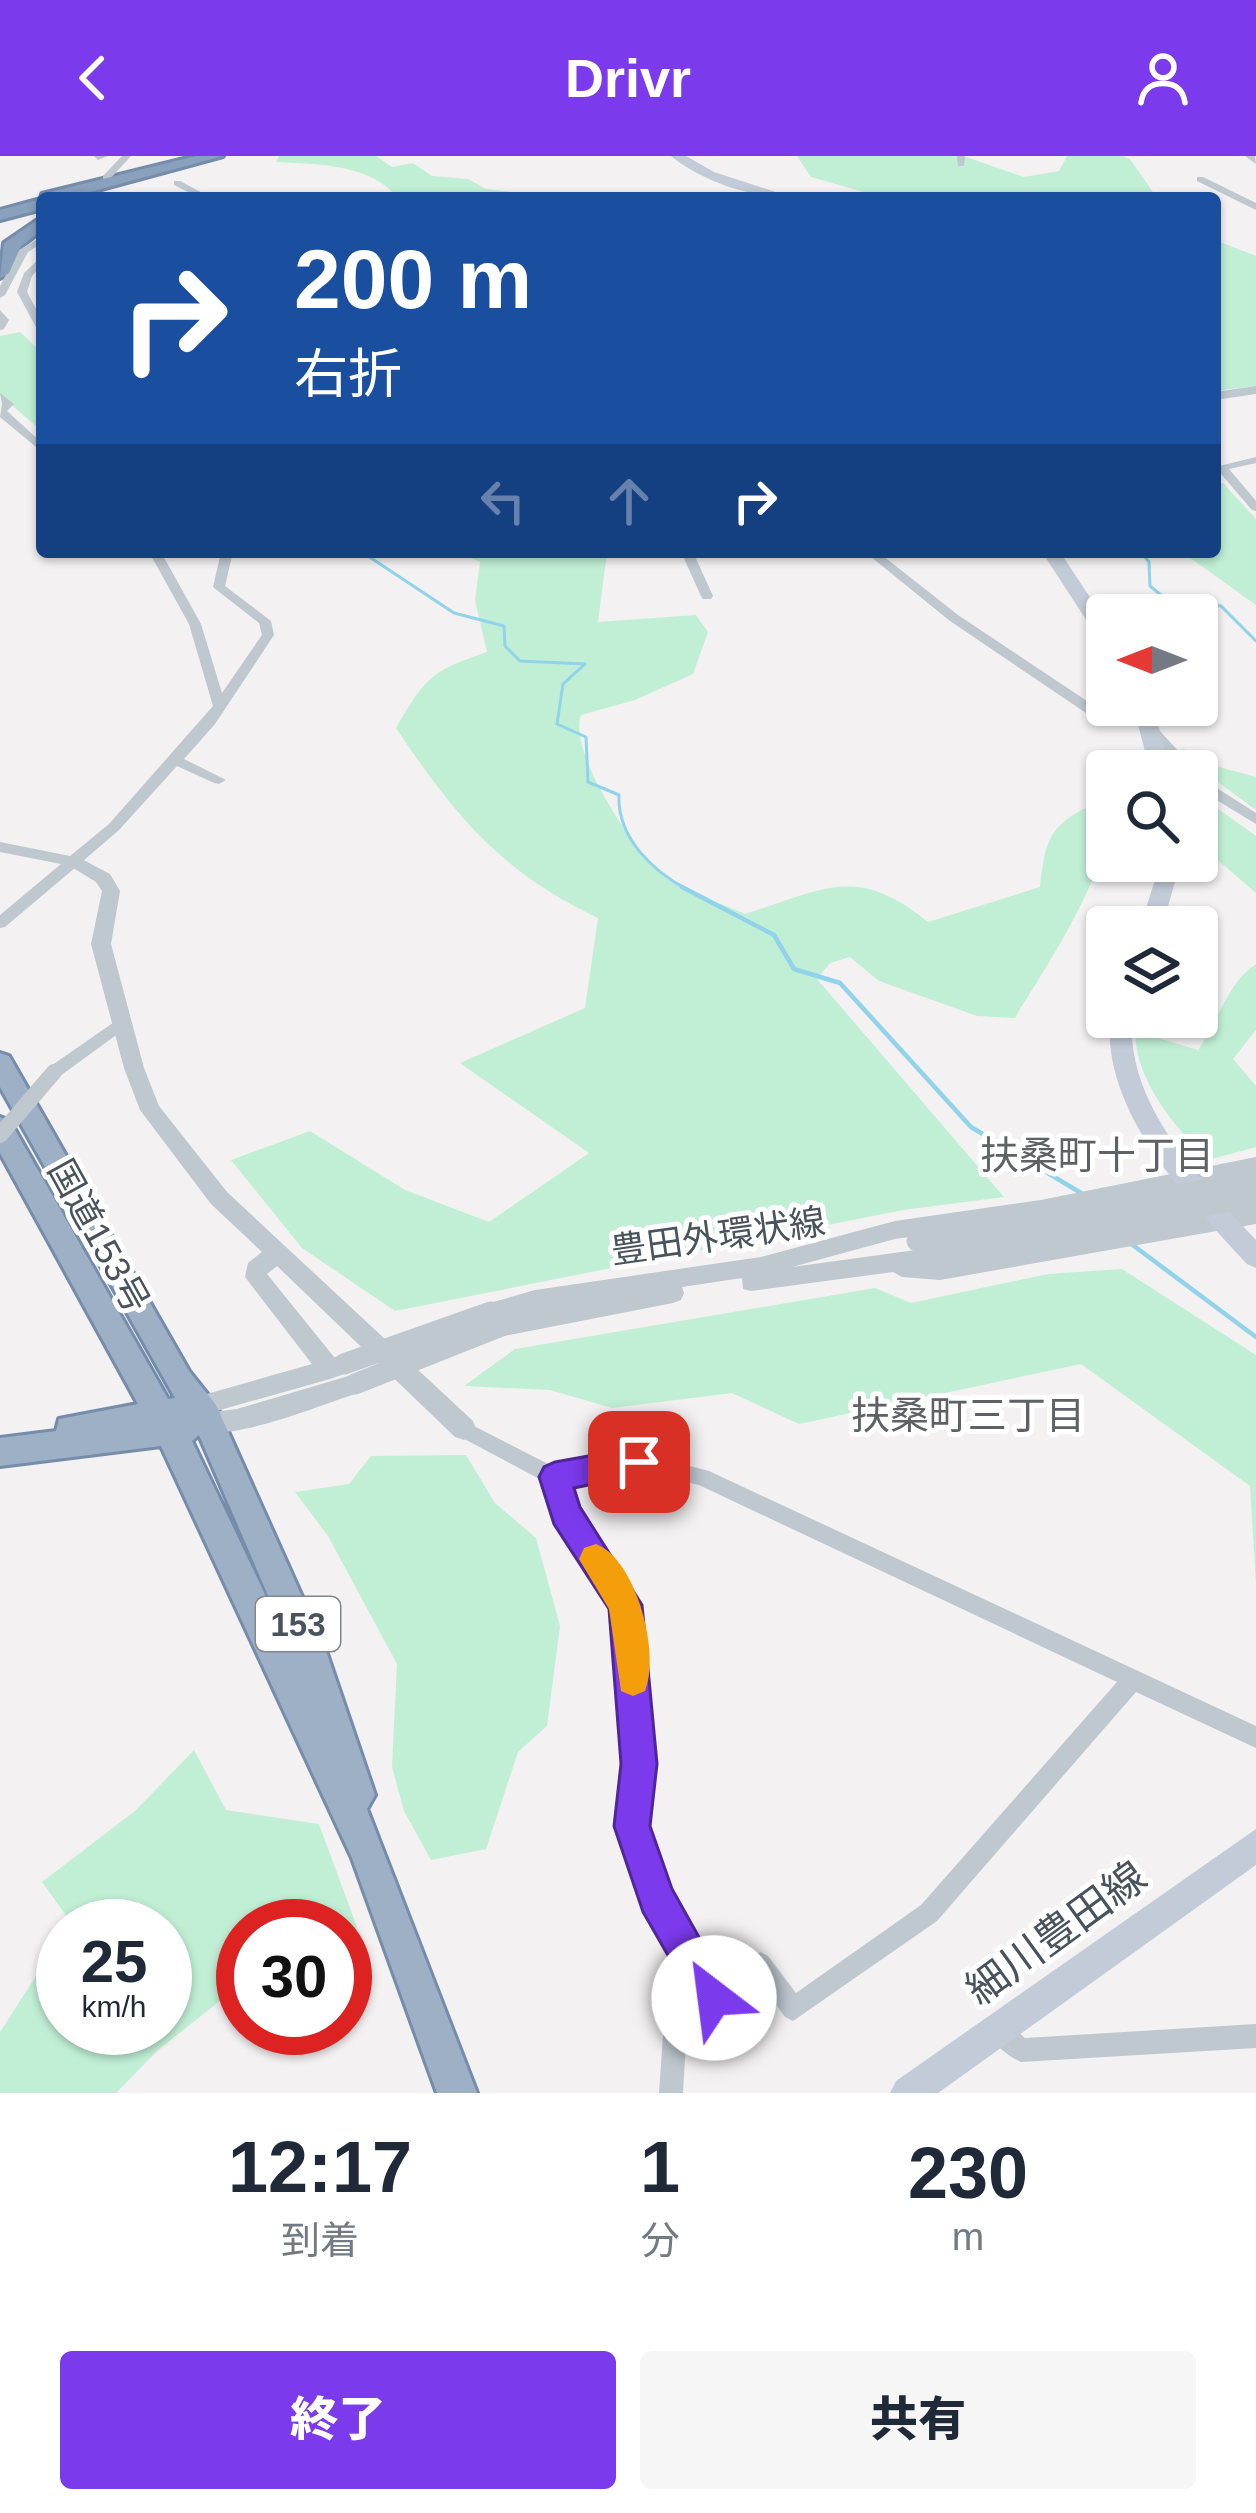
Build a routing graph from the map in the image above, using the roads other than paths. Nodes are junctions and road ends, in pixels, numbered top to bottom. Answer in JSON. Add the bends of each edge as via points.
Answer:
{"nodes":[{"id":1,"x":127,"y":156,"type":"edge"},
{"id":2,"x":677,"y":156,"type":"edge"},
{"id":3,"x":227,"y":157,"type":"edge"},
{"id":4,"x":106,"y":178,"type":"dead end"},
{"id":5,"x":1200,"y":179,"type":"dead end"},
{"id":6,"x":177,"y":183,"type":"dead end"},
{"id":7,"x":88,"y":192,"type":"edge"},
{"id":8,"x":90,"y":192,"type":"edge"},
{"id":9,"x":112,"y":192,"type":"edge"},
{"id":10,"x":129,"y":192,"type":"edge"},
{"id":11,"x":196,"y":192,"type":"edge"},
{"id":12,"x":767,"y":192,"type":"edge"},
{"id":13,"x":36,"y":205,"type":"edge"},
{"id":14,"x":1256,"y":207,"type":"edge"},
{"id":15,"x":0,"y":215,"type":"edge"},
{"id":16,"x":36,"y":226,"type":"edge"},
{"id":17,"x":36,"y":243,"type":"edge"},
{"id":18,"x":36,"y":265,"type":"edge"},
{"id":19,"x":0,"y":273,"type":"edge"},
{"id":20,"x":0,"y":295,"type":"edge"},
{"id":21,"x":0,"y":314,"type":"edge"},
{"id":22,"x":36,"y":318,"type":"edge"},
{"id":23,"x":0,"y":327,"type":"edge"},
{"id":24,"x":1256,"y":390,"type":"edge"},
{"id":25,"x":1221,"y":395,"type":"edge"},
{"id":26,"x":0,"y":396,"type":"edge"},
{"id":27,"x":36,"y":444,"type":"edge"},
{"id":28,"x":1256,"y":460,"type":"edge"},
{"id":29,"x":1256,"y":508,"type":"edge"},
{"id":30,"x":158,"y":558,"type":"edge"},
{"id":31,"x":226,"y":558,"type":"edge"},
{"id":32,"x":690,"y":558,"type":"edge"},
{"id":33,"x":879,"y":558,"type":"edge"},
{"id":34,"x":1055,"y":558,"type":"edge"},
{"id":35,"x":707,"y":596,"type":"dead end"},
{"id":36,"x":1086,"y":605,"type":"edge"},
{"id":37,"x":220,"y":706,"type":"junction"},
{"id":38,"x":1086,"y":707,"type":"edge"},
{"id":39,"x":1150,"y":726,"type":"edge"},
{"id":40,"x":1151,"y":730,"type":"junction"},
{"id":41,"x":1155,"y":750,"type":"edge"},
{"id":42,"x":1171,"y":750,"type":"edge"},
{"id":43,"x":175,"y":760,"type":"junction"},
{"id":44,"x":219,"y":780,"type":"dead end"},
{"id":45,"x":1218,"y":795,"type":"edge"},
{"id":46,"x":1256,"y":819,"type":"edge"},
{"id":47,"x":0,"y":847,"type":"edge"},
{"id":48,"x":76,"y":862,"type":"junction"},
{"id":49,"x":0,"y":923,"type":"edge"},
{"id":50,"x":120,"y":1024,"type":"junction"},
{"id":51,"x":1120,"y":1038,"type":"edge"},
{"id":52,"x":0,"y":1063,"type":"edge"},
{"id":53,"x":0,"y":1131,"type":"edge"},
{"id":54,"x":1256,"y":1165,"type":"edge"},
{"id":55,"x":1189,"y":1179,"type":"junction"},
{"id":56,"x":1256,"y":1181,"type":"edge"},
{"id":57,"x":1256,"y":1196,"type":"edge"},
{"id":58,"x":1256,"y":1215,"type":"edge"},
{"id":59,"x":1226,"y":1221,"type":"junction"},
{"id":60,"x":920,"y":1250,"type":"junction"},
{"id":61,"x":275,"y":1255,"type":"junction"},
{"id":62,"x":1256,"y":1257,"type":"edge"},
{"id":63,"x":761,"y":1266,"type":"junction"},
{"id":64,"x":861,"y":1266,"type":"junction"},
{"id":65,"x":495,"y":1320,"type":"junction"},
{"id":66,"x":343,"y":1373,"type":"junction"},
{"id":67,"x":206,"y":1414,"type":"junction"},
{"id":68,"x":169,"y":1424,"type":"junction"},
{"id":69,"x":464,"y":1429,"type":"joint"},
{"id":70,"x":0,"y":1435,"type":"edge"},
{"id":71,"x":0,"y":1452,"type":"edge"},
{"id":72,"x":555,"y":1477,"type":"junction"},
{"id":73,"x":1132,"y":1681,"type":"junction"},
{"id":74,"x":1256,"y":1737,"type":"edge"},
{"id":75,"x":1256,"y":1845,"type":"edge"},
{"id":76,"x":368,"y":1852,"type":"junction"},
{"id":77,"x":714,"y":1998,"type":"junction"},
{"id":78,"x":998,"y":2030,"type":"junction"},
{"id":79,"x":1256,"y":2036,"type":"edge"},
{"id":80,"x":457,"y":2093,"type":"edge"},
{"id":81,"x":671,"y":2093,"type":"edge"},
{"id":82,"x":908,"y":2093,"type":"edge"}],
"edges":[{"from":1,"to":4,"type":"street"},
{"from":2,"to":12,"type":"main road"},
{"from":3,"to":7,"type":"highway"},
{"from":3,"to":8,"type":"highway"},
{"from":3,"to":9,"type":"highway"},
{"from":3,"to":10,"type":"highway"},
{"from":5,"to":14,"type":"street"},
{"from":6,"to":11,"type":"street"},
{"from":13,"to":15,"type":"highway"},
{"from":16,"to":19,"type":"highway","via":[[13,243]]},
{"from":17,"to":20,"type":"street"},
{"from":18,"to":22,"type":"street","via":[[22,292]]},
{"from":21,"to":23,"type":"street"},
{"from":24,"to":25,"type":"street"},
{"from":26,"to":27,"type":"street","via":[[9,404],[0,411]]},
{"from":28,"to":29,"type":"street","via":[[1221,467]]},
{"from":30,"to":37,"type":"street","via":[[195,624]]},
{"from":31,"to":37,"type":"street","via":[[220,587],[269,630]]},
{"from":32,"to":35,"type":"street"},
{"from":33,"to":38,"type":"street"},
{"from":34,"to":36,"type":"main road"},
{"from":37,"to":43,"type":"street"},
{"from":39,"to":40,"type":"main road"},
{"from":40,"to":41,"type":"main road"},
{"from":40,"to":42,"type":"street"},
{"from":43,"to":44,"type":"street"},
{"from":43,"to":48,"type":"street"},
{"from":45,"to":46,"type":"street"},
{"from":47,"to":48,"type":"street"},
{"from":48,"to":49,"type":"street"},
{"from":48,"to":50,"type":"street","via":[[111,891],[101,944]]},
{"from":50,"to":53,"type":"street","bridge":true,"via":[[54,1072]]},
{"from":50,"to":61,"type":"street","via":[[151,1110]]},
{"from":51,"to":55,"type":"main road","via":[[1133,1091]]},
{"from":52,"to":67,"type":"highway","name":"国道153号","number":"153","via":[[178,1380]]},
{"from":53,"to":68,"type":"highway","name":"国道153号","number":"153"},
{"from":54,"to":55,"type":"street"},
{"from":55,"to":59,"type":"main road"},
{"from":55,"to":63,"type":"street","via":[[895,1230]]},
{"from":56,"to":60,"type":"street","name":"豊田外環状線","bridge":true},
{"from":57,"to":60,"type":"street","name":"豊田外環状線","bridge":true},
{"from":58,"to":59,"type":"street"},
{"from":59,"to":62,"type":"main road"},
{"from":59,"to":64,"type":"street","via":[[940,1271]]},
{"from":60,"to":63,"type":"street","name":"豊田外環状線"},
{"from":60,"to":64,"type":"street","name":"豊田外環状線"},
{"from":61,"to":66,"type":"street","via":[[256,1277]]},
{"from":61,"to":69,"type":"street"},
{"from":63,"to":65,"type":"street","name":"豊田外環状線","via":[[535,1300]]},
{"from":64,"to":65,"type":"street","name":"豊田外環状線"},
{"from":65,"to":66,"type":"street","name":"豊田外環状線","bridge":true},
{"from":66,"to":67,"type":"street","name":"豊田外環状線","via":[[237,1420]]},
{"from":67,"to":68,"type":"highway"},
{"from":67,"to":76,"type":"highway","name":"国道153号","number":"153","via":[[308,1648],[357,1793]]},
{"from":68,"to":70,"type":"highway"},
{"from":68,"to":71,"type":"highway"},
{"from":68,"to":76,"type":"highway","name":"国道153号","number":"153"},
{"from":69,"to":72,"type":"street"},
{"from":72,"to":73,"type":"street","via":[[639,1462],[702,1477]]},
{"from":72,"to":77,"type":"street","via":[[566,1513],[625,1605],[639,1764],[632,1826],[657,1898]]},
{"from":73,"to":74,"type":"street"},
{"from":73,"to":77,"type":"street","via":[[929,1913],[793,2009],[760,1964]]},
{"from":75,"to":78,"type":"main road","name":"細川豊田線"},
{"from":76,"to":80,"type":"highway","name":"国道153号","number":"153"},
{"from":77,"to":81,"type":"street","via":[[675,2036]]},
{"from":78,"to":79,"type":"street","via":[[1021,2050]]},
{"from":78,"to":82,"type":"main road","name":"細川豊田線"}]}
